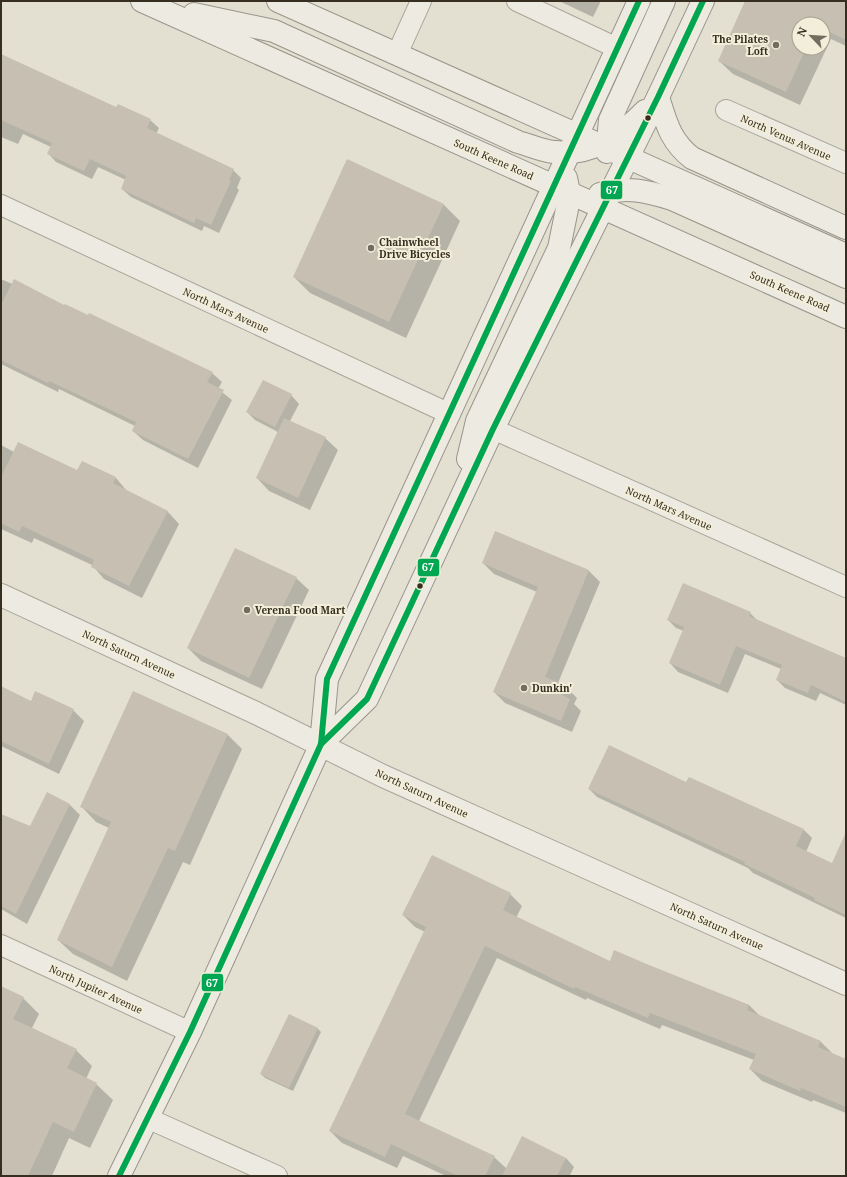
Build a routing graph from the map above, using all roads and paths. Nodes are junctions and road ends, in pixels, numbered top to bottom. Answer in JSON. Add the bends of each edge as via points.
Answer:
{"nodes":[{"id":1,"x":278,"y":1,"type":"edge"},
{"id":2,"x":421,"y":1,"type":"edge"},
{"id":3,"x":517,"y":1,"type":"edge"},
{"id":4,"x":639,"y":1,"type":"edge"},
{"id":5,"x":664,"y":1,"type":"edge"},
{"id":6,"x":703,"y":1,"type":"edge"},
{"id":7,"x":147,"y":3,"type":"edge"},
{"id":8,"x":617,"y":48,"type":"junction"},
{"id":9,"x":397,"y":54,"type":"junction"},
{"id":10,"x":658,"y":97,"type":"junction"},
{"id":11,"x":726,"y":110,"type":"dead end"},
{"id":12,"x":527,"y":113,"type":"junction"},
{"id":13,"x":605,"y":145,"type":"junction"},
{"id":14,"x":627,"y":157,"type":"junction"},
{"id":15,"x":846,"y":163,"type":"edge"},
{"id":16,"x":582,"y":180,"type":"junction"},
{"id":17,"x":1,"y":205,"type":"edge"},
{"id":18,"x":846,"y":228,"type":"edge"},
{"id":19,"x":846,"y":255,"type":"edge"},
{"id":20,"x":846,"y":276,"type":"edge"},
{"id":21,"x":846,"y":317,"type":"edge"},
{"id":22,"x":450,"y":414,"type":"junction"},
{"id":23,"x":493,"y":429,"type":"junction"},
{"id":24,"x":456,"y":507,"type":"junction"},
{"id":25,"x":846,"y":586,"type":"edge"},
{"id":26,"x":1,"y":595,"type":"edge"},
{"id":27,"x":321,"y":744,"type":"junction"},
{"id":28,"x":1,"y":945,"type":"edge"},
{"id":29,"x":846,"y":984,"type":"edge"},
{"id":30,"x":190,"y":1032,"type":"junction"},
{"id":31,"x":147,"y":1118,"type":"junction"},
{"id":32,"x":119,"y":1176,"type":"edge"},
{"id":33,"x":277,"y":1176,"type":"edge"}],
"edges":[{"from":1,"to":9,"type":"main road","name":"South Keene Road"},
{"from":2,"to":9,"type":"street"},
{"from":3,"to":8,"type":"street"},
{"from":4,"to":8,"type":"main road"},
{"from":5,"to":13,"type":"main road","via":[[610,120]]},
{"from":6,"to":10,"type":"main road"},
{"from":7,"to":16,"type":"main road","name":"South Keene Road"},
{"from":7,"to":16,"type":"main road","via":[[274,31],[518,142]]},
{"from":8,"to":16,"type":"main road"},
{"from":9,"to":12,"type":"main road","name":"South Keene Road"},
{"from":10,"to":13,"type":"main road","via":[[634,123]]},
{"from":10,"to":14,"type":"main road"},
{"from":10,"to":18,"type":"main road","via":[[668,130],[681,149],[692,158]]},
{"from":11,"to":15,"type":"street","name":"North Venus Avenue"},
{"from":12,"to":16,"type":"main road","name":"South Keene Road"},
{"from":12,"to":16,"type":"main road"},
{"from":13,"to":14,"type":"main road","name":"South Keene Road"},
{"from":13,"to":16,"type":"main road","name":"South Keene Road"},
{"from":13,"to":16,"type":"main road","via":[[609,168]]},
{"from":14,"to":16,"type":"main road"},
{"from":14,"to":19,"type":"main road","name":"South Keene Road"},
{"from":16,"to":20,"type":"main road","via":[[645,190],[672,199]]},
{"from":16,"to":21,"type":"main road","name":"South Keene Road","via":[[640,224]]},
{"from":16,"to":22,"type":"main road","via":[[528,245]]},
{"from":16,"to":23,"type":"main road"},
{"from":16,"to":24,"type":"main road","via":[[559,248],[477,422]]},
{"from":17,"to":22,"type":"street","name":"North Mars Avenue"},
{"from":22,"to":27,"type":"main road","via":[[328,679]]},
{"from":23,"to":24,"type":"main road"},
{"from":23,"to":25,"type":"street","name":"North Mars Avenue"},
{"from":24,"to":27,"type":"main road","via":[[367,699]]},
{"from":26,"to":27,"type":"main road","name":"North Saturn Avenue"},
{"from":27,"to":29,"type":"main road","name":"North Saturn Avenue","via":[[383,776]]},
{"from":27,"to":30,"type":"main road"},
{"from":28,"to":30,"type":"street","name":"North Jupiter Avenue"},
{"from":30,"to":31,"type":"main road"},
{"from":31,"to":32,"type":"main road"},
{"from":31,"to":33,"type":"street"}]}
